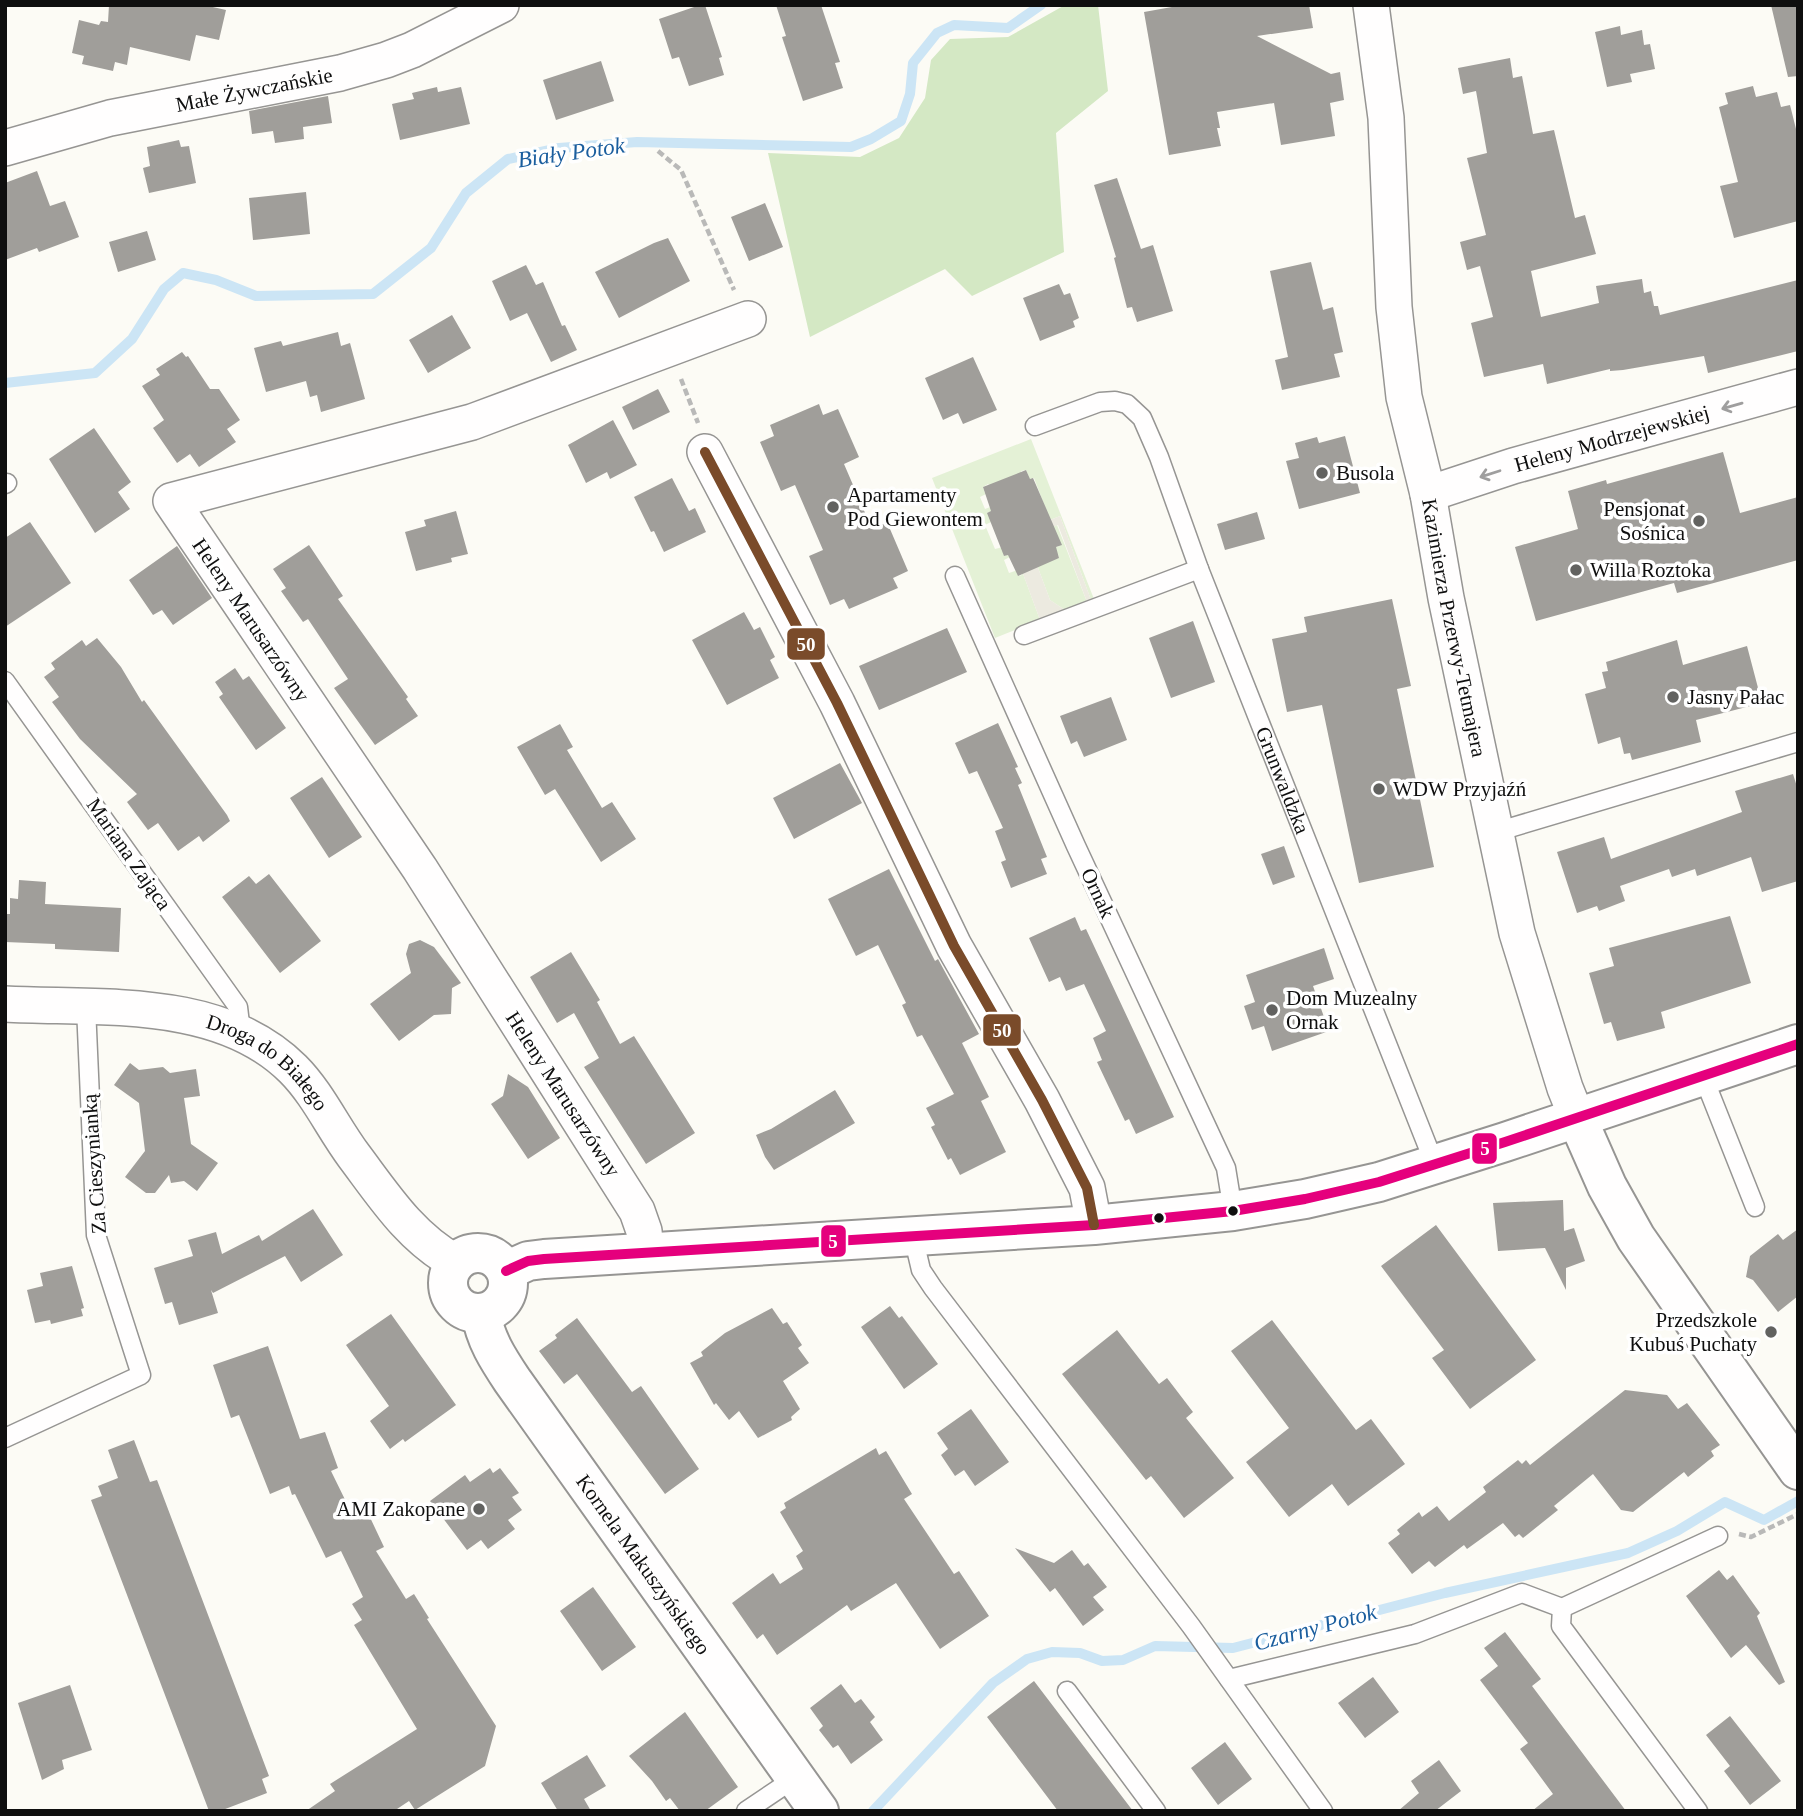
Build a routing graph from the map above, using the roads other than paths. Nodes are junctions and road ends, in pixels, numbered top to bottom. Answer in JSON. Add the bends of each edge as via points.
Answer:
{"nodes":[{"id":1,"x":501,"y":5,"type":"edge"},
{"id":2,"x":1371,"y":5,"type":"edge"},
{"id":3,"x":5,"y":148,"type":"edge"},
{"id":4,"x":748,"y":319,"type":"road end"},
{"id":5,"x":1798,"y":387,"type":"edge"},
{"id":6,"x":1035,"y":426,"type":"dead end"},
{"id":7,"x":705,"y":452,"type":"dead end"},
{"id":8,"x":1428,"y":494,"type":"junction"},
{"id":9,"x":1199,"y":569,"type":"junction"},
{"id":10,"x":955,"y":576,"type":"dead end"},
{"id":11,"x":1024,"y":635,"type":"dead end"},
{"id":12,"x":5,"y":681,"type":"edge"},
{"id":13,"x":1798,"y":742,"type":"edge"},
{"id":14,"x":1496,"y":832,"type":"junction"},
{"id":15,"x":5,"y":1003,"type":"edge"},
{"id":16,"x":86,"y":1007,"type":"junction"},
{"id":17,"x":241,"y":1032,"type":"junction"},
{"id":18,"x":1798,"y":1044,"type":"edge"},
{"id":19,"x":1703,"y":1076,"type":"junction"},
{"id":20,"x":1577,"y":1118,"type":"junction"},
{"id":21,"x":1435,"y":1165,"type":"junction"},
{"id":22,"x":1755,"y":1207,"type":"dead end"},
{"id":23,"x":1233,"y":1212,"type":"junction"},
{"id":24,"x":1094,"y":1225,"type":"junction"},
{"id":25,"x":913,"y":1236,"type":"junction"},
{"id":26,"x":646,"y":1252,"type":"junction"},
{"id":27,"x":455,"y":1262,"type":"junction"},
{"id":28,"x":506,"y":1271,"type":"junction"},
{"id":29,"x":481,"y":1313,"type":"junction"},
{"id":30,"x":5,"y":1438,"type":"edge"},
{"id":31,"x":1798,"y":1470,"type":"edge"},
{"id":32,"x":1724,"y":1531,"type":"road end"},
{"id":33,"x":1562,"y":1608,"type":"junction"},
{"id":34,"x":1229,"y":1679,"type":"junction"},
{"id":35,"x":1067,"y":1691,"type":"dead end"},
{"id":36,"x":795,"y":1778,"type":"junction"},
{"id":37,"x":746,"y":1811,"type":"edge"},
{"id":38,"x":819,"y":1811,"type":"edge"},
{"id":39,"x":1156,"y":1811,"type":"edge"},
{"id":40,"x":1323,"y":1811,"type":"edge"},
{"id":41,"x":1698,"y":1811,"type":"edge"}],
"edges":[{"from":1,"to":3,"type":"street","name":"Małe Żywczańskie","via":[[386,60],[110,118]]},
{"from":2,"to":8,"type":"street","name":"Kazimierza Przerwy-Tetmajera","via":[[1386,118],[1394,307],[1404,397]]},
{"from":4,"to":26,"type":"street","name":"Heleny Marusarzówny","via":[[472,422],[171,501],[420,869],[637,1211]]},
{"from":5,"to":8,"type":"street","name":"Heleny Modrzejewskiej","one_way":true},
{"from":6,"to":9,"type":"lane","name":"Grunwaldzka","via":[[1100,402],[1127,404],[1147,428]]},
{"from":7,"to":24,"type":"street","via":[[837,703],[954,946],[1087,1188]]},
{"from":8,"to":14,"type":"street","name":"Kazimierza Przerwy-Tetmajera"},
{"from":9,"to":11,"type":"lane"},
{"from":9,"to":21,"type":"lane","name":"Grunwaldzka"},
{"from":10,"to":23,"type":"lane","name":"Ornak","via":[[1226,1168]]},
{"from":12,"to":17,"type":"lane","name":"Mariana Zająca","via":[[238,1007]]},
{"from":13,"to":14,"type":"lane"},
{"from":14,"to":20,"type":"street","name":"Kazimierza Przerwy-Tetmajera","via":[[1517,933]]},
{"from":15,"to":16,"type":"street","name":"Droga do Białego"},
{"from":16,"to":17,"type":"street","name":"Droga do Białego","via":[[176,1013]]},
{"from":16,"to":30,"type":"lane","name":"Za Cieszynianką","via":[[96,1235],[141,1375]]},
{"from":17,"to":27,"type":"street","name":"Droga do Białego","via":[[294,1070],[402,1220]]},
{"from":18,"to":19,"type":"street"},
{"from":19,"to":20,"type":"street"},
{"from":19,"to":22,"type":"lane"},
{"from":20,"to":21,"type":"street"},
{"from":20,"to":31,"type":"street","name":"Kazimierza Przerwy-Tetmajera","via":[[1606,1186],[1636,1238]]},
{"from":21,"to":23,"type":"street","via":[[1342,1191]]},
{"from":23,"to":24,"type":"street"},
{"from":24,"to":25,"type":"street"},
{"from":25,"to":26,"type":"street"},
{"from":25,"to":34,"type":"lane","via":[[921,1270],[933,1289]]},
{"from":26,"to":28,"type":"street","via":[[544,1258]]},
{"from":27,"to":28,"type":"street","via":[[480,1252],[496,1258]]},
{"from":27,"to":29,"type":"street","via":[[448,1275],[451,1297],[460,1308]]},
{"from":28,"to":29,"type":"street","via":[[504,1298]]},
{"from":29,"to":36,"type":"street","name":"Kornela Makuszyńskiego","via":[[491,1348],[507,1372]]},
{"from":32,"to":33,"type":"lane"},
{"from":33,"to":34,"type":"lane","via":[[1522,1593],[1415,1634]]},
{"from":33,"to":41,"type":"lane","via":[[1560,1626]]},
{"from":34,"to":40,"type":"lane"},
{"from":35,"to":39,"type":"lane"},
{"from":36,"to":37,"type":"lane"},
{"from":36,"to":38,"type":"street","name":"Kornela Makuszyńskiego"}]}
